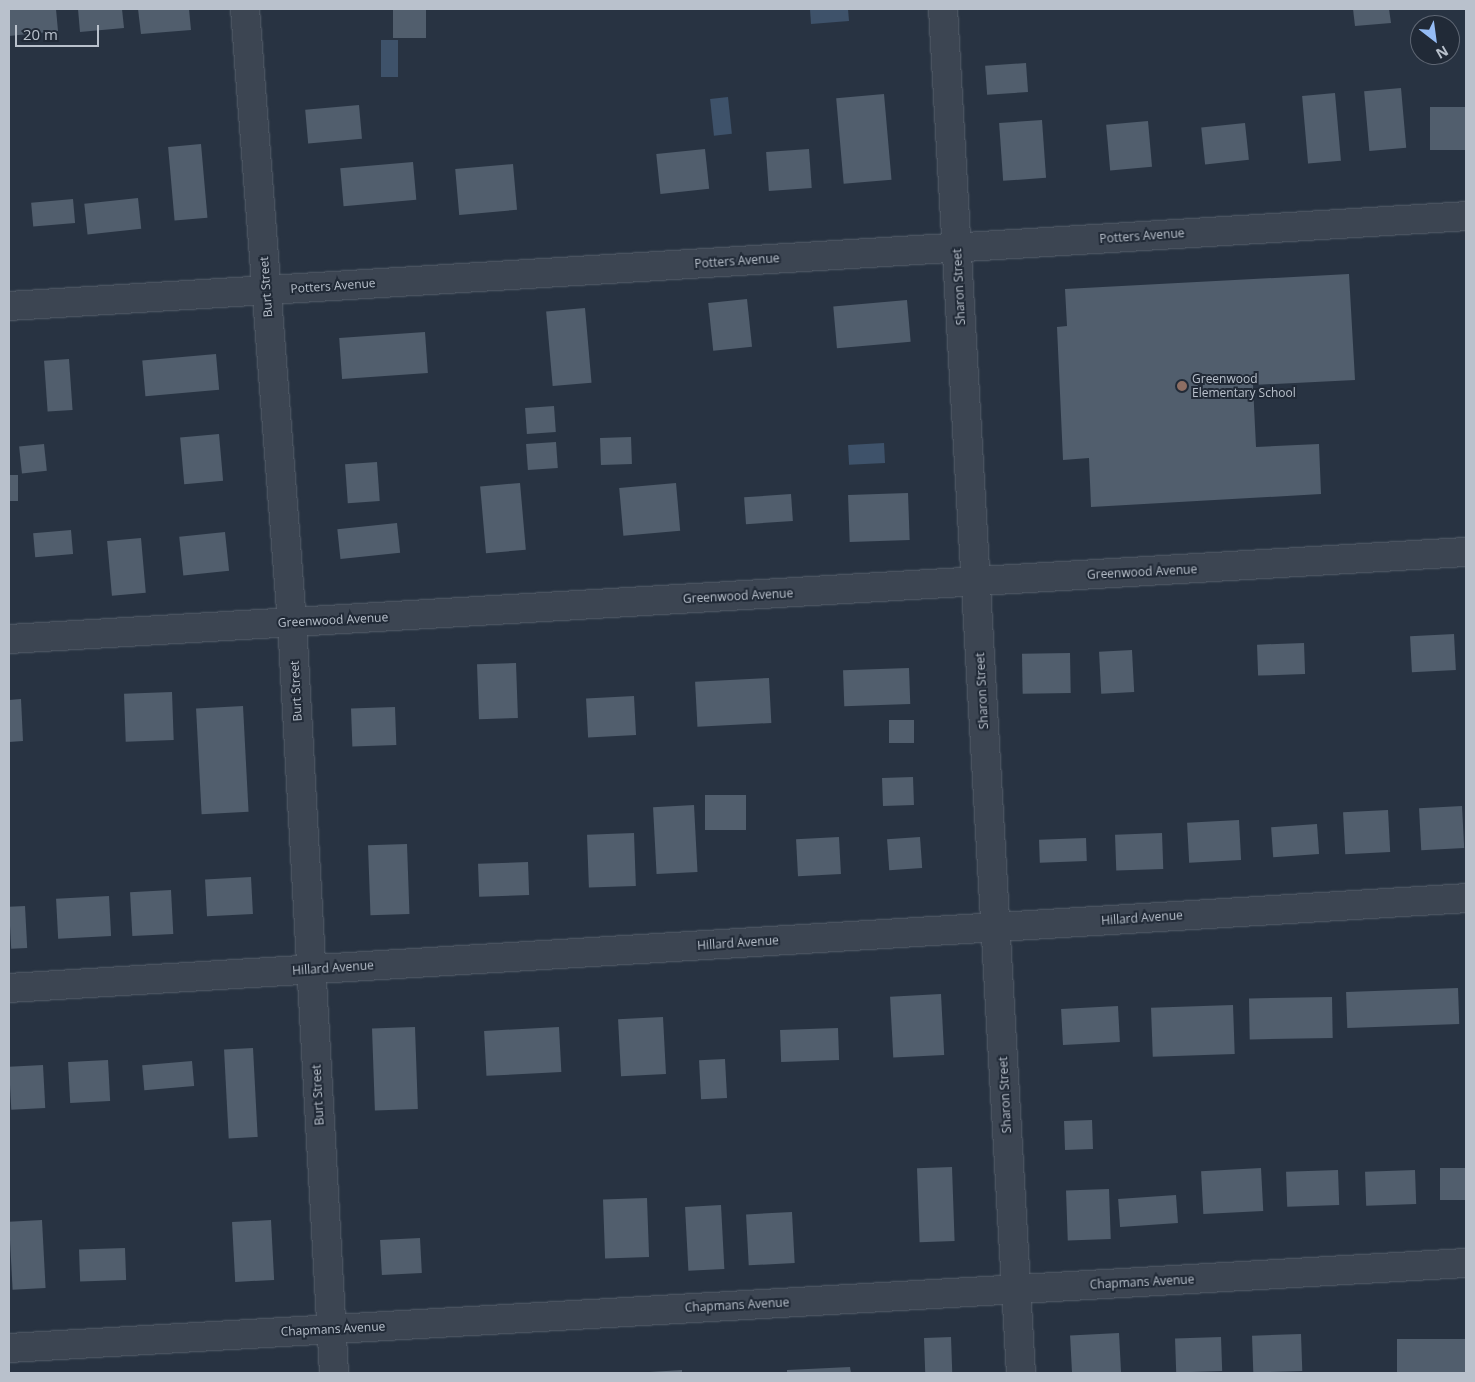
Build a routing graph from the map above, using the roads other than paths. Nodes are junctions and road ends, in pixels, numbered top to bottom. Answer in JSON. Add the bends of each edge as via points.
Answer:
{"nodes":[{"id":1,"x":245,"y":9,"type":"edge"},
{"id":2,"x":943,"y":9,"type":"edge"},
{"id":3,"x":1466,"y":216,"type":"edge"},
{"id":4,"x":956,"y":247,"type":"junction"},
{"id":5,"x":266,"y":290,"type":"junction"},
{"id":6,"x":9,"y":306,"type":"edge"},
{"id":7,"x":1466,"y":552,"type":"edge"},
{"id":8,"x":975,"y":582,"type":"junction"},
{"id":9,"x":292,"y":622,"type":"junction"},
{"id":10,"x":9,"y":639,"type":"edge"},
{"id":11,"x":1466,"y":898,"type":"edge"},
{"id":12,"x":995,"y":927,"type":"junction"},
{"id":13,"x":311,"y":970,"type":"junction"},
{"id":14,"x":9,"y":988,"type":"edge"},
{"id":15,"x":1466,"y":1263,"type":"edge"},
{"id":16,"x":1016,"y":1289,"type":"junction"},
{"id":17,"x":331,"y":1329,"type":"junction"},
{"id":18,"x":9,"y":1348,"type":"edge"},
{"id":19,"x":334,"y":1373,"type":"edge"},
{"id":20,"x":1021,"y":1373,"type":"edge"}],
"edges":[{"from":1,"to":5,"type":"street","name":"Burt Street"},
{"from":2,"to":4,"type":"street","name":"Sharon Street"},
{"from":3,"to":4,"type":"street","name":"Potters Avenue"},
{"from":4,"to":5,"type":"street","name":"Potters Avenue"},
{"from":4,"to":8,"type":"street","name":"Sharon Street"},
{"from":5,"to":6,"type":"street","name":"Potters Avenue"},
{"from":5,"to":9,"type":"street","name":"Burt Street"},
{"from":7,"to":8,"type":"street","name":"Greenwood Avenue"},
{"from":8,"to":9,"type":"street","name":"Greenwood Avenue"},
{"from":8,"to":12,"type":"street","name":"Sharon Street"},
{"from":9,"to":10,"type":"street","name":"Greenwood Avenue"},
{"from":9,"to":13,"type":"street","name":"Burt Street"},
{"from":11,"to":12,"type":"street","name":"Hillard Avenue"},
{"from":12,"to":13,"type":"street","name":"Hillard Avenue"},
{"from":12,"to":16,"type":"street","name":"Sharon Street"},
{"from":13,"to":14,"type":"street","name":"Hillard Avenue"},
{"from":13,"to":17,"type":"street","name":"Burt Street"},
{"from":15,"to":16,"type":"street","name":"Chapmans Avenue"},
{"from":16,"to":17,"type":"street","name":"Chapmans Avenue"},
{"from":16,"to":20,"type":"street","name":"Sharon Street"},
{"from":17,"to":18,"type":"street","name":"Chapmans Avenue"},
{"from":17,"to":19,"type":"street","name":"Burt Street"}]}
